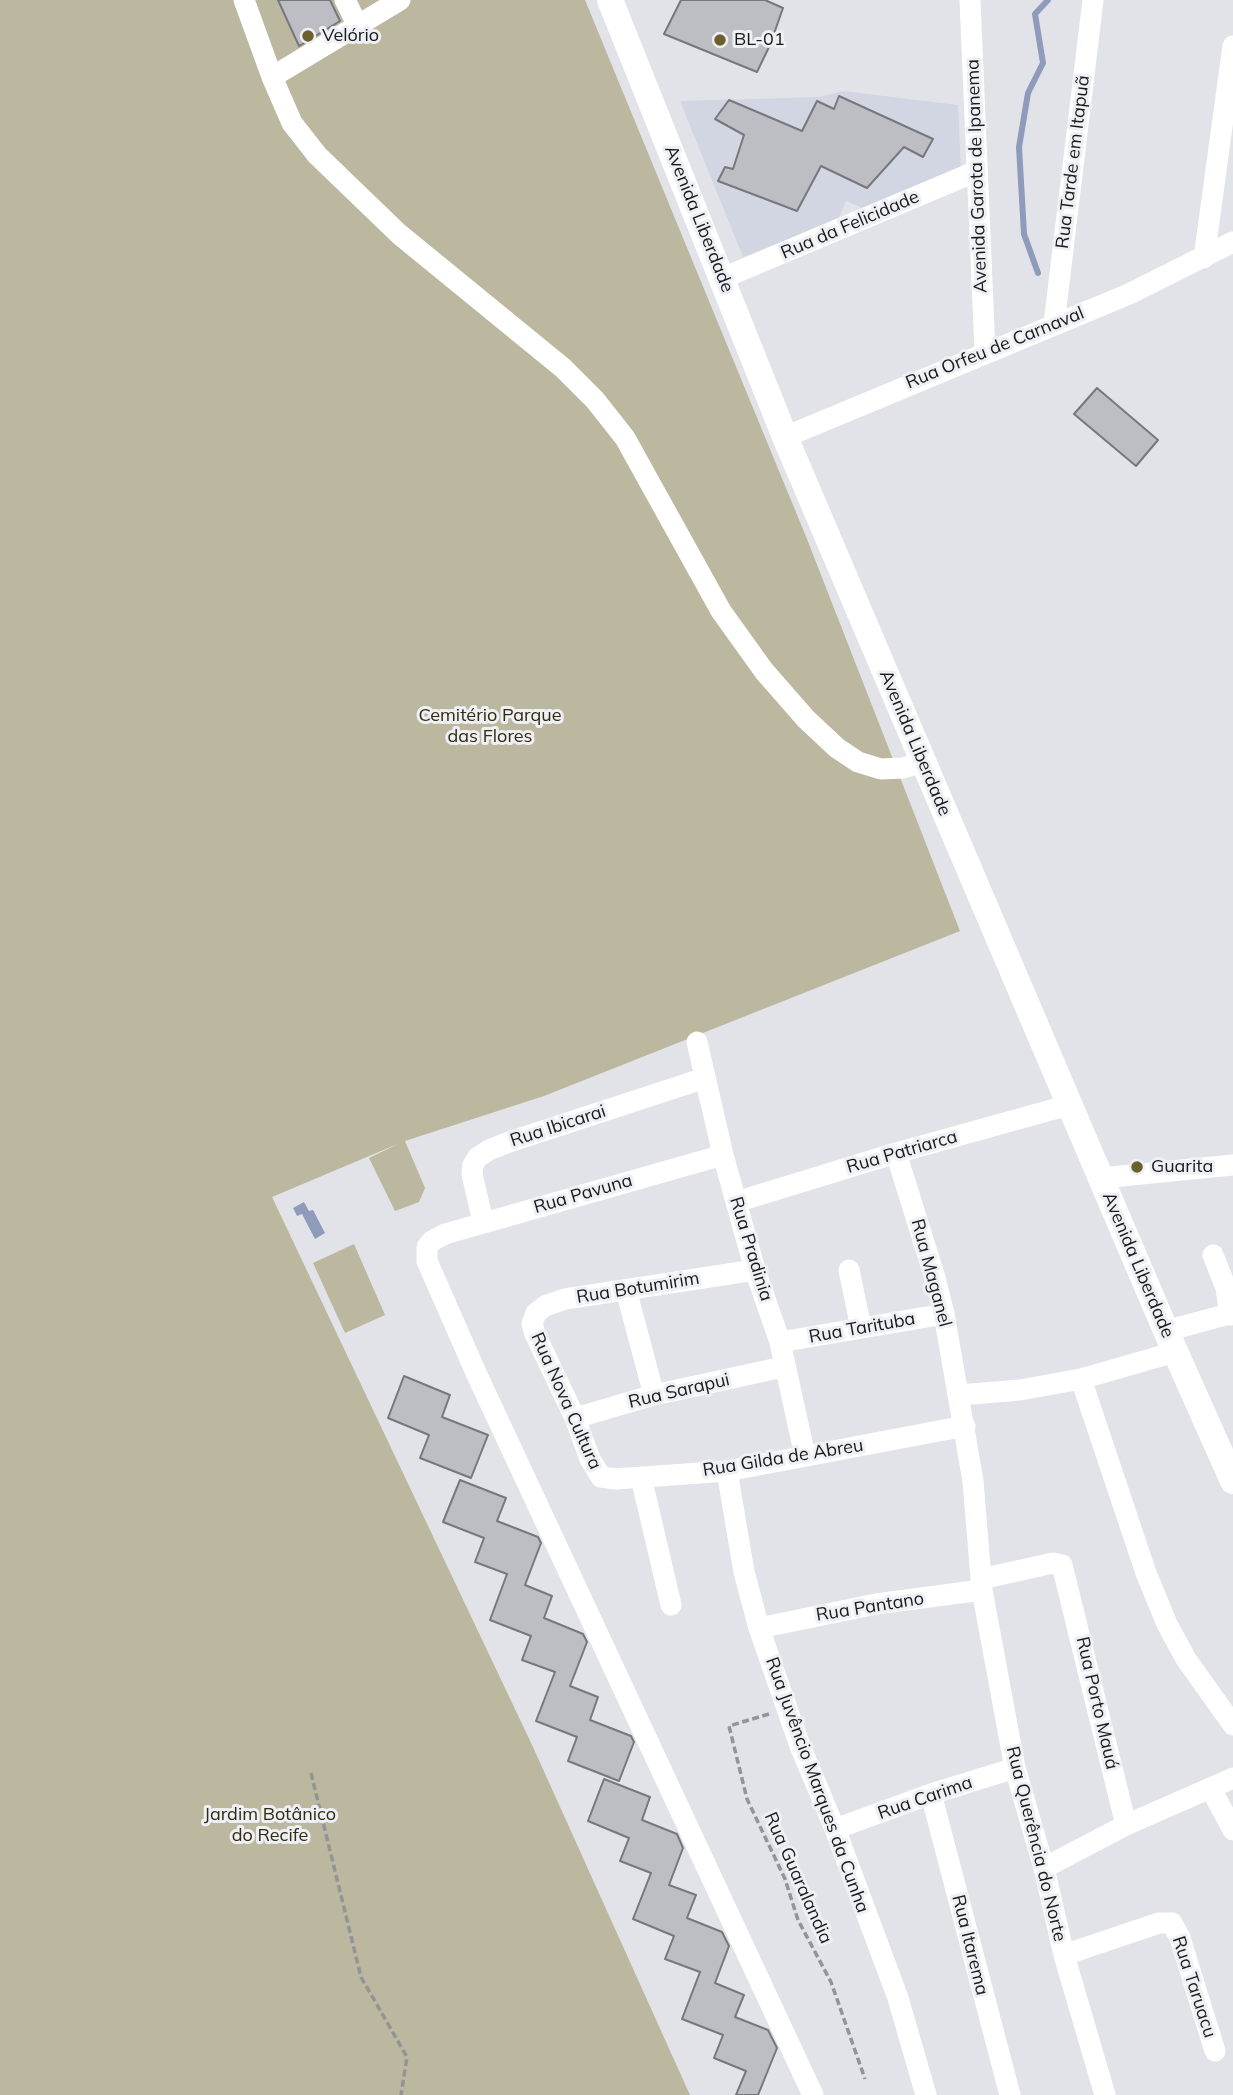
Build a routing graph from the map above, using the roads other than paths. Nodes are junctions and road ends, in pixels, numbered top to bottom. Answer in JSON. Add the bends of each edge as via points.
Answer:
{"nodes":[{"id":1,"x":244,"y":0,"type":"edge"},
{"id":2,"x":345,"y":0,"type":"edge"},
{"id":3,"x":400,"y":0,"type":"edge"},
{"id":4,"x":610,"y":0,"type":"edge"},
{"id":5,"x":970,"y":0,"type":"edge"},
{"id":6,"x":1093,"y":0,"type":"edge"},
{"id":7,"x":358,"y":26,"type":"junction"},
{"id":8,"x":1233,"y":46,"type":"edge"},
{"id":9,"x":272,"y":77,"type":"junction"},
{"id":10,"x":1229,"y":97,"type":"edge"},
{"id":11,"x":977,"y":171,"type":"junction"},
{"id":12,"x":1233,"y":242,"type":"edge"},
{"id":13,"x":1204,"y":258,"type":"junction"},
{"id":14,"x":723,"y":278,"type":"junction"},
{"id":15,"x":1054,"y":324,"type":"junction"},
{"id":16,"x":985,"y":352,"type":"junction"},
{"id":17,"x":785,"y":437,"type":"junction"},
{"id":18,"x":923,"y":762,"type":"junction"},
{"id":19,"x":697,"y":1042,"type":"dead end"},
{"id":20,"x":705,"y":1078,"type":"junction"},
{"id":21,"x":1069,"y":1105,"type":"junction"},
{"id":22,"x":896,"y":1153,"type":"junction"},
{"id":23,"x":723,"y":1156,"type":"junction"},
{"id":24,"x":1233,"y":1166,"type":"edge"},
{"id":25,"x":1101,"y":1178,"type":"junction"},
{"id":26,"x":736,"y":1202,"type":"junction"},
{"id":27,"x":483,"y":1222,"type":"junction"},
{"id":28,"x":1213,"y":1255,"type":"dead end"},
{"id":29,"x":755,"y":1270,"type":"junction"},
{"id":30,"x":849,"y":1270,"type":"dead end"},
{"id":31,"x":626,"y":1290,"type":"junction"},
{"id":32,"x":944,"y":1314,"type":"junction"},
{"id":33,"x":1231,"y":1314,"type":"edge"},
{"id":34,"x":532,"y":1324,"type":"joint"},
{"id":35,"x":861,"y":1328,"type":"junction"},
{"id":36,"x":779,"y":1342,"type":"junction"},
{"id":37,"x":1170,"y":1342,"type":"junction"},
{"id":38,"x":783,"y":1367,"type":"junction"},
{"id":39,"x":1081,"y":1379,"type":"junction"},
{"id":40,"x":654,"y":1395,"type":"junction"},
{"id":41,"x":959,"y":1395,"type":"junction"},
{"id":42,"x":575,"y":1418,"type":"junction"},
{"id":43,"x":965,"y":1426,"type":"junction"},
{"id":44,"x":805,"y":1456,"type":"junction"},
{"id":45,"x":727,"y":1471,"type":"junction"},
{"id":46,"x":601,"y":1477,"type":"joint"},
{"id":47,"x":641,"y":1477,"type":"junction"},
{"id":48,"x":1233,"y":1481,"type":"edge"},
{"id":49,"x":1068,"y":1581,"type":"joint"},
{"id":50,"x":981,"y":1584,"type":"junction"},
{"id":51,"x":671,"y":1605,"type":"dead end"},
{"id":52,"x":759,"y":1628,"type":"junction"},
{"id":53,"x":1233,"y":1725,"type":"edge"},
{"id":54,"x":1015,"y":1768,"type":"junction"},
{"id":55,"x":1233,"y":1778,"type":"edge"},
{"id":56,"x":1211,"y":1789,"type":"junction"},
{"id":57,"x":931,"y":1794,"type":"junction"},
{"id":58,"x":1126,"y":1825,"type":"junction"},
{"id":59,"x":835,"y":1829,"type":"junction"},
{"id":60,"x":1233,"y":1830,"type":"edge"},
{"id":61,"x":1044,"y":1868,"type":"junction"},
{"id":62,"x":1064,"y":1955,"type":"junction"},
{"id":63,"x":1215,"y":2051,"type":"dead end"},
{"id":64,"x":813,"y":2095,"type":"edge"},
{"id":65,"x":926,"y":2095,"type":"edge"},
{"id":66,"x":1010,"y":2095,"type":"edge"},
{"id":67,"x":1105,"y":2095,"type":"edge"}],
"edges":[{"from":1,"to":9,"type":"street"},
{"from":2,"to":7,"type":"street"},
{"from":3,"to":7,"type":"street"},
{"from":4,"to":14,"type":"main road","name":"Avenida Liberdade"},
{"from":5,"to":11,"type":"street","name":"Avenida Garota de Ipanema"},
{"from":6,"to":15,"type":"street","name":"Rua Tarde em Itapuã"},
{"from":7,"to":9,"type":"street"},
{"from":8,"to":10,"type":"street"},
{"from":9,"to":18,"type":"street","via":[[292,123],[353,192],[595,400],[625,438],[722,611],[764,671],[806,719],[858,762],[881,769]]},
{"from":10,"to":13,"type":"street"},
{"from":11,"to":14,"type":"street","name":"Rua da Felicidade"},
{"from":11,"to":16,"type":"street","name":"Avenida Garota de Ipanema"},
{"from":12,"to":13,"type":"street","name":"Rua Orfeu de Carnaval"},
{"from":13,"to":15,"type":"street","name":"Rua Orfeu de Carnaval"},
{"from":14,"to":17,"type":"main road","name":"Avenida Liberdade"},
{"from":15,"to":16,"type":"street","name":"Rua Orfeu de Carnaval"},
{"from":16,"to":17,"type":"street","name":"Rua Orfeu de Carnaval"},
{"from":17,"to":18,"type":"main road","name":"Avenida Liberdade"},
{"from":18,"to":21,"type":"main road","name":"Avenida Liberdade"},
{"from":19,"to":20,"type":"street","name":"Rua Pradinia"},
{"from":20,"to":23,"type":"street","name":"Rua Pradinia"},
{"from":20,"to":27,"type":"street","name":"Rua Ibicarai","via":[[478,1157],[472,1174]]},
{"from":21,"to":22,"type":"street","name":"Rua Patriarca"},
{"from":21,"to":25,"type":"main road","name":"Avenida Liberdade"},
{"from":22,"to":26,"type":"street","name":"Rua Patriarca"},
{"from":22,"to":32,"type":"street","name":"Rua Maganel"},
{"from":23,"to":26,"type":"street","name":"Rua Pradinia"},
{"from":23,"to":27,"type":"street","name":"Rua Pavuna"},
{"from":24,"to":25,"type":"street"},
{"from":25,"to":37,"type":"main road","name":"Avenida Liberdade"},
{"from":26,"to":29,"type":"street","name":"Rua Pradinia"},
{"from":27,"to":64,"type":"street","name":"Rua Pavuna","via":[[432,1241],[427,1247],[430,1272]]},
{"from":28,"to":33,"type":"street"},
{"from":29,"to":31,"type":"street","name":"Rua Botumirim"},
{"from":29,"to":36,"type":"street","name":"Rua Pradinia"},
{"from":30,"to":35,"type":"street"},
{"from":31,"to":34,"type":"street","name":"Rua Botumirim","via":[[545,1306]]},
{"from":31,"to":40,"type":"street"},
{"from":32,"to":35,"type":"street","name":"Rua Tarituba"},
{"from":32,"to":41,"type":"street","name":"Rua Maganel"},
{"from":33,"to":37,"type":"street"},
{"from":34,"to":42,"type":"street","name":"Rua Nova Cultura"},
{"from":35,"to":36,"type":"street","name":"Rua Tarituba"},
{"from":36,"to":38,"type":"street","name":"Rua Pradinia"},
{"from":37,"to":39,"type":"street"},
{"from":37,"to":48,"type":"main road","name":"Avenida Liberdade"},
{"from":38,"to":40,"type":"street","name":"Rua Sarapui"},
{"from":38,"to":44,"type":"street","name":"Rua Pradinia"},
{"from":39,"to":41,"type":"street"},
{"from":39,"to":53,"type":"street","via":[[1167,1624]]},
{"from":40,"to":42,"type":"street","name":"Rua Sarapui"},
{"from":41,"to":43,"type":"street","name":"Rua Maganel"},
{"from":42,"to":46,"type":"street","name":"Rua Nova Cultura"},
{"from":43,"to":44,"type":"street","name":"Rua Gilda de Abreu"},
{"from":43,"to":50,"type":"street","name":"Rua Maganel"},
{"from":44,"to":45,"type":"street","name":"Rua Gilda de Abreu"},
{"from":45,"to":47,"type":"street","name":"Rua Gilda de Abreu"},
{"from":45,"to":52,"type":"street","name":"Rua Juvêncio Marques da Cunha","via":[[744,1572]]},
{"from":46,"to":47,"type":"street","name":"Rua Gilda de Abreu"},
{"from":47,"to":51,"type":"street"},
{"from":49,"to":50,"type":"street","name":"Rua Pantano","via":[[1058,1563]]},
{"from":49,"to":58,"type":"street","name":"Rua Porto Mauá"},
{"from":50,"to":52,"type":"street","name":"Rua Pantano"},
{"from":50,"to":54,"type":"street","name":"Rua Querência do Norte"},
{"from":52,"to":59,"type":"street","name":"Rua Juvêncio Marques da Cunha"},
{"from":54,"to":57,"type":"street","name":"Rua Carima"},
{"from":54,"to":61,"type":"street","name":"Rua Querência do Norte"},
{"from":55,"to":56,"type":"street"},
{"from":56,"to":58,"type":"street"},
{"from":56,"to":60,"type":"street"},
{"from":57,"to":59,"type":"street","name":"Rua Carima"},
{"from":57,"to":66,"type":"street","name":"Rua Itarema"},
{"from":58,"to":61,"type":"street"},
{"from":59,"to":65,"type":"street","name":"Rua Juvêncio Marques da Cunha","via":[[898,1998]]},
{"from":61,"to":62,"type":"street","name":"Rua Querência do Norte"},
{"from":62,"to":63,"type":"street","name":"Rua Taruacu","via":[[1159,1923],[1172,1923]]},
{"from":62,"to":67,"type":"street","name":"Rua Querência do Norte"}]}
